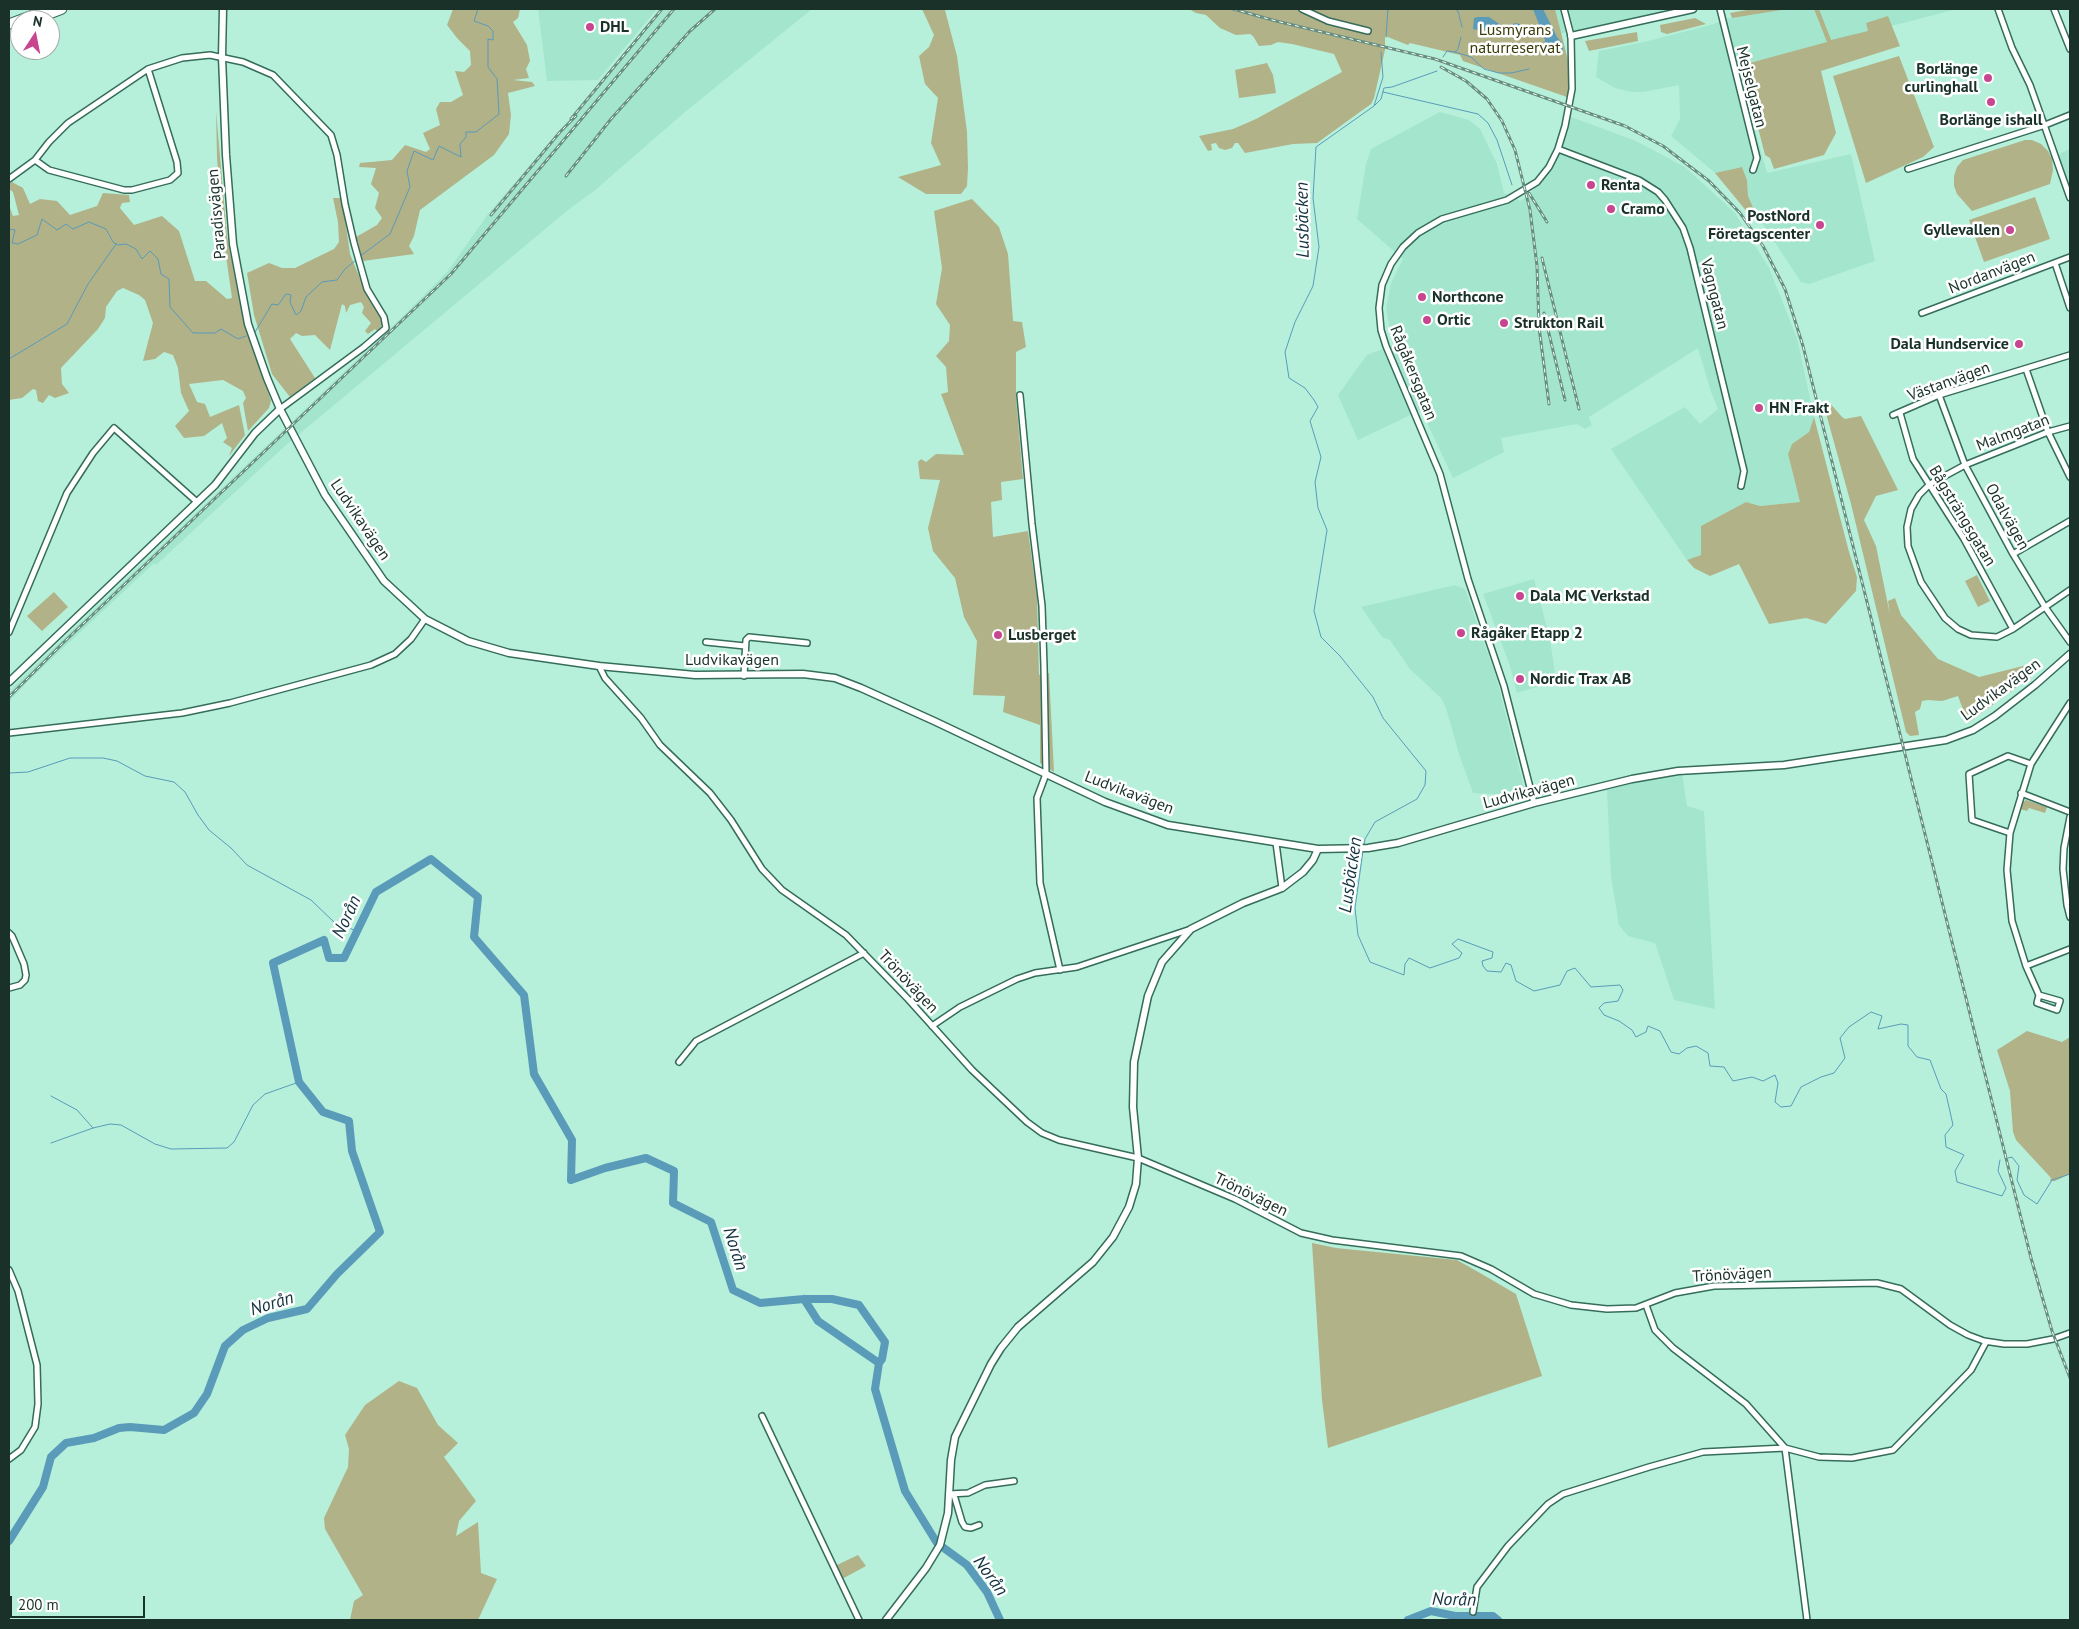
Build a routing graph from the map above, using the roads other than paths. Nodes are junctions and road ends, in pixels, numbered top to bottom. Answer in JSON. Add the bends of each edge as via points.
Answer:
{"nodes":[{"id":1,"x":49,"y":9,"type":"edge"},
{"id":2,"x":223,"y":9,"type":"edge"},
{"id":3,"x":1302,"y":9,"type":"edge"},
{"id":4,"x":1564,"y":9,"type":"edge"},
{"id":5,"x":1693,"y":9,"type":"edge"},
{"id":6,"x":1720,"y":9,"type":"edge"},
{"id":7,"x":1998,"y":9,"type":"edge"},
{"id":8,"x":2054,"y":9,"type":"edge"},
{"id":9,"x":9,"y":24,"type":"edge"},
{"id":10,"x":1368,"y":31,"type":"dead end"},
{"id":11,"x":1571,"y":36,"type":"junction"},
{"id":12,"x":2070,"y":49,"type":"edge"},
{"id":13,"x":222,"y":56,"type":"junction"},
{"id":14,"x":148,"y":69,"type":"junction"},
{"id":15,"x":2070,"y":115,"type":"edge"},
{"id":16,"x":2045,"y":126,"type":"junction"},
{"id":17,"x":1558,"y":149,"type":"junction"},
{"id":18,"x":35,"y":160,"type":"junction"},
{"id":19,"x":1908,"y":169,"type":"dead end"},
{"id":20,"x":1753,"y":170,"type":"dead end"},
{"id":21,"x":9,"y":179,"type":"edge"},
{"id":22,"x":2070,"y":198,"type":"edge"},
{"id":23,"x":2070,"y":257,"type":"edge"},
{"id":24,"x":2055,"y":263,"type":"junction"},
{"id":25,"x":2070,"y":308,"type":"edge"},
{"id":26,"x":1922,"y":314,"type":"dead end"},
{"id":27,"x":2070,"y":355,"type":"edge"},
{"id":28,"x":2026,"y":369,"type":"junction"},
{"id":29,"x":1020,"y":395,"type":"dead end"},
{"id":30,"x":1939,"y":395,"type":"junction"},
{"id":31,"x":280,"y":409,"type":"junction"},
{"id":32,"x":1900,"y":413,"type":"junction"},
{"id":33,"x":1893,"y":415,"type":"dead end"},
{"id":34,"x":2070,"y":426,"type":"edge"},
{"id":35,"x":2048,"y":432,"type":"junction"},
{"id":36,"x":1965,"y":465,"type":"junction"},
{"id":37,"x":2070,"y":477,"type":"edge"},
{"id":38,"x":1930,"y":484,"type":"junction"},
{"id":39,"x":1740,"y":486,"type":"dead end"},
{"id":40,"x":197,"y":502,"type":"junction"},
{"id":41,"x":2070,"y":521,"type":"edge"},
{"id":42,"x":2013,"y":554,"type":"junction"},
{"id":43,"x":2070,"y":590,"type":"edge"},
{"id":44,"x":2045,"y":608,"type":"junction"},
{"id":45,"x":425,"y":618,"type":"junction"},
{"id":46,"x":2013,"y":629,"type":"junction"},
{"id":47,"x":9,"y":632,"type":"edge"},
{"id":48,"x":706,"y":642,"type":"dead end"},
{"id":49,"x":2070,"y":642,"type":"edge"},
{"id":50,"x":807,"y":643,"type":"dead end"},
{"id":51,"x":745,"y":646,"type":"junction"},
{"id":52,"x":2070,"y":654,"type":"edge"},
{"id":53,"x":599,"y":666,"type":"junction"},
{"id":54,"x":744,"y":676,"type":"junction"},
{"id":55,"x":9,"y":682,"type":"edge"},
{"id":56,"x":2070,"y":703,"type":"edge"},
{"id":57,"x":9,"y":733,"type":"edge"},
{"id":58,"x":2030,"y":764,"type":"junction"},
{"id":59,"x":1046,"y":774,"type":"junction"},
{"id":60,"x":2021,"y":793,"type":"junction"},
{"id":61,"x":1534,"y":803,"type":"junction"},
{"id":62,"x":2070,"y":812,"type":"edge"},
{"id":63,"x":2070,"y":817,"type":"edge"},
{"id":64,"x":2010,"y":833,"type":"junction"},
{"id":65,"x":1276,"y":843,"type":"junction"},
{"id":66,"x":2064,"y":848,"type":"junction"},
{"id":67,"x":1318,"y":850,"type":"junction"},
{"id":68,"x":2070,"y":850,"type":"edge"},
{"id":69,"x":1282,"y":888,"type":"junction"},
{"id":70,"x":2068,"y":906,"type":"edge"},
{"id":71,"x":2070,"y":917,"type":"edge"},
{"id":72,"x":1191,"y":929,"type":"junction"},
{"id":73,"x":9,"y":933,"type":"edge"},
{"id":74,"x":2070,"y":949,"type":"edge"},
{"id":75,"x":864,"y":953,"type":"junction"},
{"id":76,"x":2026,"y":966,"type":"junction"},
{"id":77,"x":1060,"y":970,"type":"junction"},
{"id":78,"x":9,"y":988,"type":"edge"},
{"id":79,"x":2039,"y":995,"type":"dead end"},
{"id":80,"x":932,"y":1026,"type":"junction"},
{"id":81,"x":679,"y":1062,"type":"dead end"},
{"id":82,"x":1138,"y":1158,"type":"junction"},
{"id":83,"x":9,"y":1270,"type":"edge"},
{"id":84,"x":1646,"y":1305,"type":"junction"},
{"id":85,"x":2070,"y":1333,"type":"edge"},
{"id":86,"x":1986,"y":1342,"type":"junction"},
{"id":87,"x":762,"y":1416,"type":"dead end"},
{"id":88,"x":1785,"y":1448,"type":"junction"},
{"id":89,"x":9,"y":1459,"type":"edge"},
{"id":90,"x":1014,"y":1481,"type":"dead end"},
{"id":91,"x":952,"y":1494,"type":"junction"},
{"id":92,"x":979,"y":1525,"type":"dead end"},
{"id":93,"x":1474,"y":1612,"type":"dead end"},
{"id":94,"x":859,"y":1620,"type":"edge"},
{"id":95,"x":886,"y":1620,"type":"edge"},
{"id":96,"x":1807,"y":1620,"type":"edge"}],
"edges":[{"from":1,"to":9,"type":"highway"},
{"from":2,"to":13,"type":"street","name":"Paradisvägen"},
{"from":3,"to":10,"type":"street","via":[[1328,21]]},
{"from":4,"to":11,"type":"street","name":"Rågåkersgatan"},
{"from":5,"to":11,"type":"street"},
{"from":6,"to":20,"type":"street","name":"Mejselgatan","via":[[1757,158]]},
{"from":7,"to":16,"type":"street"},
{"from":8,"to":12,"type":"street"},
{"from":11,"to":17,"type":"street","name":"Rågåkersgatan","via":[[1572,89]]},
{"from":13,"to":14,"type":"street","via":[[191,56]]},
{"from":13,"to":31,"type":"street","name":"Paradisvägen","via":[[232,244],[252,338]]},
{"from":13,"to":31,"type":"street","via":[[273,75],[331,135],[367,289],[384,316],[386,328]]},
{"from":14,"to":18,"type":"street","via":[[68,123]]},
{"from":14,"to":18,"type":"street","via":[[177,162],[178,173],[170,180],[124,190],[49,170]]},
{"from":15,"to":16,"type":"street"},
{"from":16,"to":19,"type":"street"},
{"from":16,"to":22,"type":"street"},
{"from":17,"to":39,"type":"street","name":"Vagngatan","via":[[1639,180],[1658,192],[1683,228],[1744,471]]},
{"from":17,"to":61,"type":"street","name":"Rågåkersgatan","via":[[1537,182],[1525,190],[1500,203],[1442,219],[1409,241],[1387,272],[1379,308],[1386,346],[1440,474],[1468,579],[1504,686]]},
{"from":18,"to":21,"type":"street"},
{"from":23,"to":24,"type":"street","name":"Nordanvägen"},
{"from":24,"to":25,"type":"street"},
{"from":24,"to":26,"type":"street","name":"Nordanvägen"},
{"from":27,"to":28,"type":"street","name":"Västanvägen"},
{"from":28,"to":30,"type":"street","name":"Västanvägen"},
{"from":28,"to":35,"type":"street"},
{"from":29,"to":59,"type":"street","via":[[1042,606]]},
{"from":30,"to":32,"type":"street","name":"Västanvägen"},
{"from":30,"to":36,"type":"street","name":"Odalvägen"},
{"from":31,"to":40,"type":"street","via":[[255,433],[215,485]]},
{"from":31,"to":45,"type":"street","name":"Ludvikavägen","via":[[325,495],[384,580]]},
{"from":32,"to":33,"type":"street","name":"Västanvägen"},
{"from":32,"to":38,"type":"street","name":"Bågsträngsgatan","via":[[1909,450]]},
{"from":34,"to":35,"type":"street","name":"Malmgatan"},
{"from":35,"to":36,"type":"street","name":"Malmgatan"},
{"from":35,"to":37,"type":"street"},
{"from":36,"to":38,"type":"street","name":"Malmgatan"},
{"from":36,"to":42,"type":"street","name":"Odalvägen"},
{"from":38,"to":46,"type":"street","name":"Bågsträngsgatan"},
{"from":38,"to":46,"type":"street","via":[[1919,494],[1907,527],[1908,546],[1921,582],[1944,618],[1958,629],[1986,638],[1997,637]]},
{"from":40,"to":47,"type":"street","via":[[114,428],[93,453],[67,494]]},
{"from":40,"to":55,"type":"street"},
{"from":41,"to":42,"type":"street"},
{"from":42,"to":44,"type":"street","name":"Odalvägen"},
{"from":43,"to":44,"type":"street"},
{"from":44,"to":46,"type":"street"},
{"from":44,"to":49,"type":"street","name":"Odalvägen"},
{"from":45,"to":53,"type":"street","name":"Ludvikavägen","via":[[468,641],[509,653]]},
{"from":45,"to":57,"type":"street","via":[[411,639],[395,654],[372,665],[182,713]]},
{"from":48,"to":51,"type":"street"},
{"from":50,"to":51,"type":"street","via":[[753,636],[747,638]]},
{"from":51,"to":54,"type":"street"},
{"from":52,"to":61,"type":"street","name":"Ludvikavägen","via":[[1995,716],[1973,730],[1946,740],[1784,765],[1678,771]]},
{"from":53,"to":54,"type":"street","name":"Ludvikavägen"},
{"from":53,"to":75,"type":"street","name":"Trönövägen","via":[[605,678],[660,745],[710,793],[775,883],[846,935]]},
{"from":54,"to":59,"type":"street","name":"Ludvikavägen","via":[[803,674],[840,680]]},
{"from":56,"to":58,"type":"street"},
{"from":58,"to":60,"type":"street"},
{"from":58,"to":64,"type":"street","via":[[2008,756],[1969,774],[1972,820]]},
{"from":59,"to":65,"type":"street","name":"Ludvikavägen","via":[[1105,802],[1168,825]]},
{"from":59,"to":77,"type":"street","via":[[1037,798],[1040,882]]},
{"from":60,"to":62,"type":"street"},
{"from":60,"to":64,"type":"street"},
{"from":61,"to":67,"type":"street","name":"Ludvikavägen","via":[[1428,836],[1368,848]]},
{"from":63,"to":66,"type":"street"},
{"from":64,"to":76,"type":"street","via":[[2007,870],[2012,921]]},
{"from":65,"to":67,"type":"street","name":"Ludvikavägen"},
{"from":65,"to":69,"type":"street"},
{"from":66,"to":68,"type":"street"},
{"from":66,"to":70,"type":"street"},
{"from":67,"to":69,"type":"street","via":[[1303,872]]},
{"from":69,"to":72,"type":"street"},
{"from":70,"to":71,"type":"street"},
{"from":72,"to":77,"type":"street"},
{"from":72,"to":82,"type":"street","via":[[1162,962],[1148,996],[1134,1062],[1133,1108]]},
{"from":73,"to":78,"type":"street","via":[[26,975],[20,985]]},
{"from":74,"to":76,"type":"street"},
{"from":75,"to":80,"type":"street","name":"Trönövägen"},
{"from":75,"to":81,"type":"street","via":[[696,1041]]},
{"from":76,"to":79,"type":"street"},
{"from":77,"to":80,"type":"street","via":[[1017,979],[960,1007]]},
{"from":80,"to":82,"type":"street","name":"Trönövägen","via":[[972,1070],[1042,1133]]},
{"from":82,"to":84,"type":"street","name":"Trönövägen","via":[[1211,1188],[1310,1236],[1461,1256],[1534,1294],[1572,1305],[1619,1309]]},
{"from":82,"to":91,"type":"street","via":[[1133,1196],[1114,1237],[1086,1270],[1018,1327],[991,1364],[957,1431],[951,1460]]},
{"from":83,"to":89,"type":"street","via":[[18,1291],[37,1365],[38,1404],[35,1427],[21,1450]]},
{"from":84,"to":86,"type":"street","name":"Trönövägen","via":[[1675,1293],[1714,1286],[1884,1284],[1897,1287],[1960,1331]]},
{"from":84,"to":88,"type":"street","via":[[1655,1330],[1673,1348],[1746,1404]]},
{"from":85,"to":86,"type":"street","name":"Trönövägen","via":[[2026,1344]]},
{"from":86,"to":88,"type":"street","via":[[1971,1370],[1893,1450],[1852,1458],[1819,1457]]},
{"from":87,"to":94,"type":"street"},
{"from":88,"to":93,"type":"street","via":[[1703,1452],[1563,1494],[1548,1504],[1508,1546],[1482,1580],[1477,1587]]},
{"from":88,"to":96,"type":"street"},
{"from":90,"to":91,"type":"street"},
{"from":91,"to":92,"type":"street","via":[[966,1527]]},
{"from":91,"to":95,"type":"street","via":[[944,1535],[932,1558]]}]}
